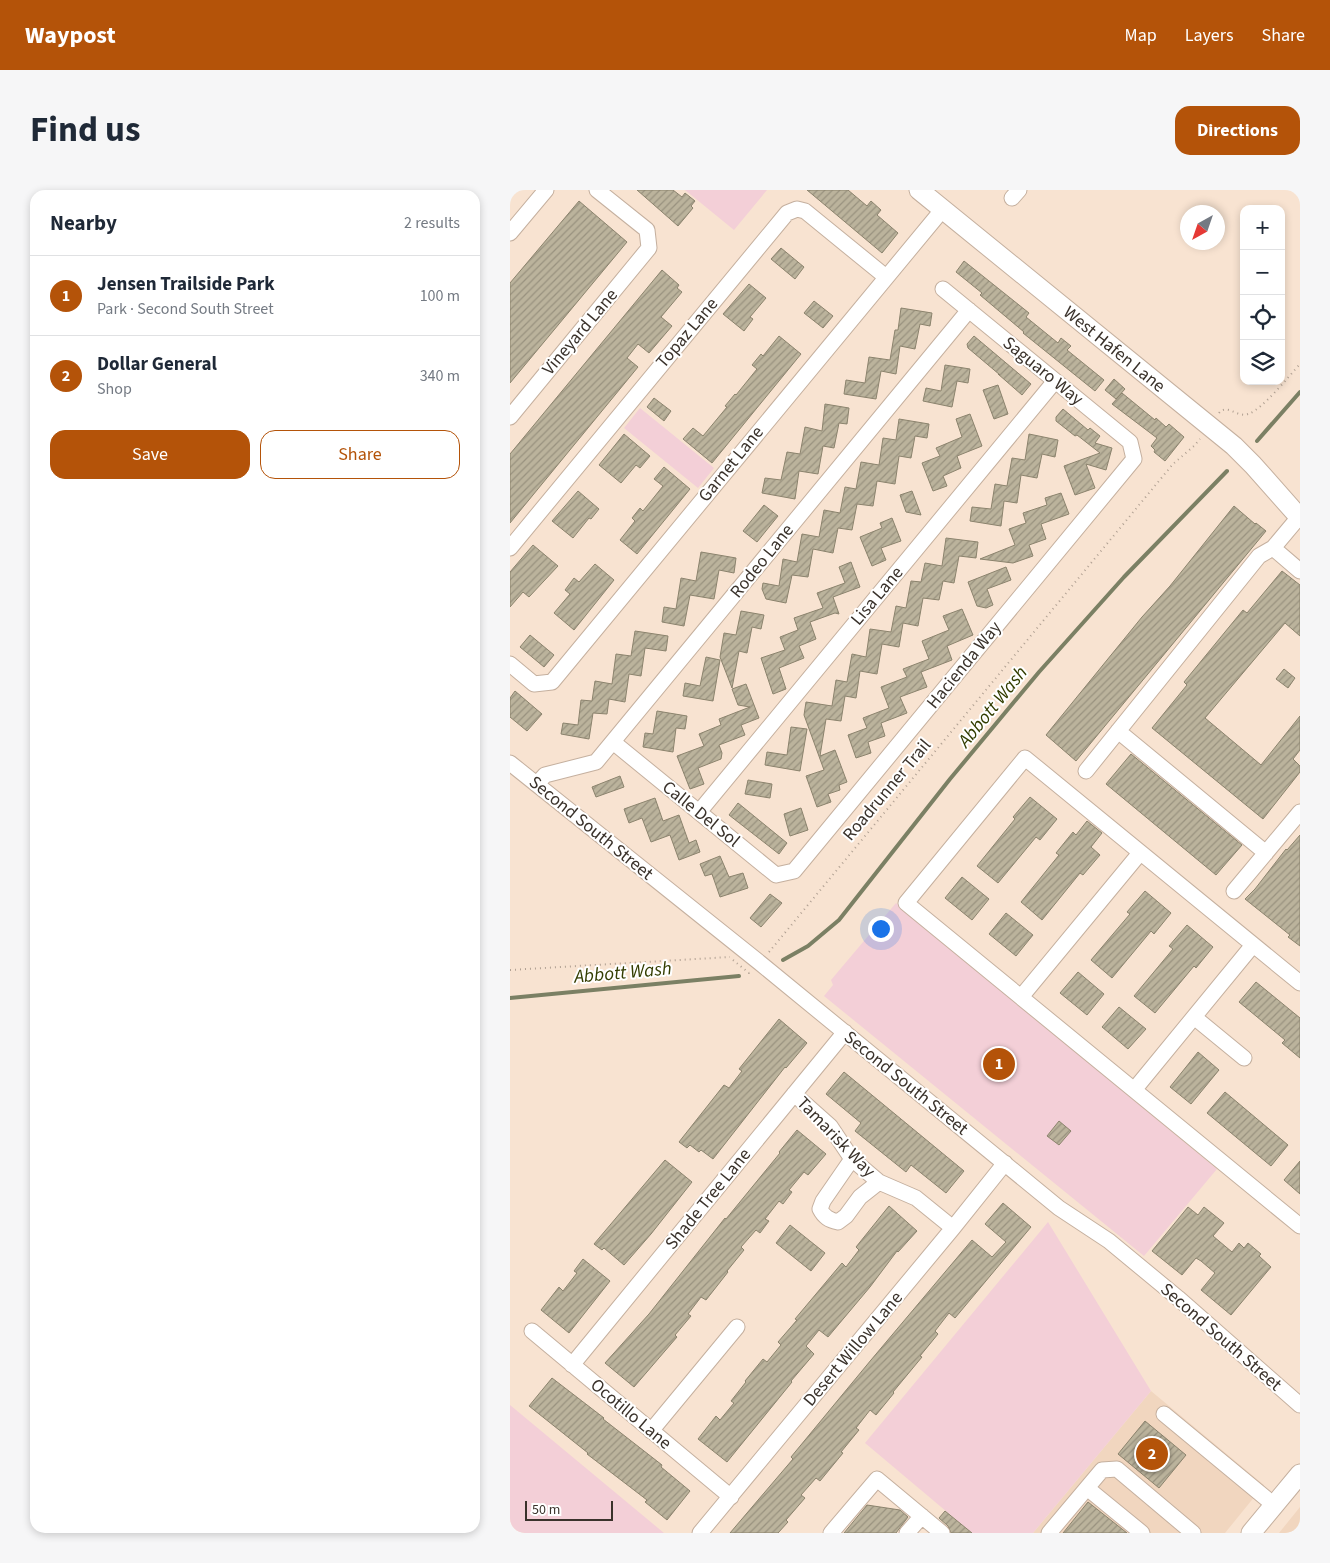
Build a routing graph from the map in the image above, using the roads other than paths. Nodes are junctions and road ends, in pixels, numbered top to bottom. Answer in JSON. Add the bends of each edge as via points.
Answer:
{"nodes":[{"id":1,"x":546,"y":190,"type":"edge"},
{"id":2,"x":597,"y":190,"type":"edge"},
{"id":3,"x":919,"y":190,"type":"edge"},
{"id":4,"x":943,"y":209,"type":"junction"},
{"id":5,"x":510,"y":233,"type":"edge"},
{"id":6,"x":886,"y":277,"type":"junction"},
{"id":7,"x":943,"y":289,"type":"dead end"},
{"id":8,"x":969,"y":310,"type":"junction"},
{"id":9,"x":1055,"y":381,"type":"junction"},
{"id":10,"x":510,"y":417,"type":"edge"},
{"id":11,"x":1134,"y":459,"type":"joint"},
{"id":12,"x":1299,"y":517,"type":"edge"},
{"id":13,"x":510,"y":548,"type":"edge"},
{"id":14,"x":1273,"y":548,"type":"junction"},
{"id":15,"x":1300,"y":571,"type":"edge"},
{"id":16,"x":510,"y":664,"type":"edge"},
{"id":17,"x":1118,"y":731,"type":"junction"},
{"id":18,"x":613,"y":742,"type":"junction"},
{"id":19,"x":510,"y":763,"type":"edge"},
{"id":20,"x":1086,"y":771,"type":"dead end"},
{"id":21,"x":537,"y":784,"type":"junction"},
{"id":22,"x":699,"y":812,"type":"junction"},
{"id":23,"x":1300,"y":812,"type":"edge"},
{"id":24,"x":1140,"y":853,"type":"junction"},
{"id":25,"x":1266,"y":853,"type":"junction"},
{"id":26,"x":794,"y":872,"type":"joint"},
{"id":27,"x":1234,"y":892,"type":"dead end"},
{"id":28,"x":1252,"y":945,"type":"junction"},
{"id":29,"x":1300,"y":984,"type":"edge"},
{"id":30,"x":1021,"y":996,"type":"junction"},
{"id":31,"x":1194,"y":1017,"type":"junction"},
{"id":32,"x":845,"y":1032,"type":"junction"},
{"id":33,"x":1244,"y":1058,"type":"dead end"},
{"id":34,"x":1134,"y":1090,"type":"junction"},
{"id":35,"x":794,"y":1094,"type":"junction"},
{"id":36,"x":852,"y":1159,"type":"junction"},
{"id":37,"x":1005,"y":1163,"type":"junction"},
{"id":38,"x":879,"y":1182,"type":"junction"},
{"id":39,"x":1300,"y":1226,"type":"edge"},
{"id":40,"x":953,"y":1228,"type":"junction"},
{"id":41,"x":737,"y":1327,"type":"dead end"},
{"id":42,"x":532,"y":1332,"type":"dead end"},
{"id":43,"x":572,"y":1365,"type":"junction"},
{"id":44,"x":1300,"y":1405,"type":"edge"},
{"id":45,"x":1164,"y":1414,"type":"dead end"},
{"id":46,"x":652,"y":1431,"type":"junction"},
{"id":47,"x":1300,"y":1474,"type":"edge"},
{"id":48,"x":1087,"y":1488,"type":"junction"},
{"id":49,"x":730,"y":1497,"type":"junction"},
{"id":50,"x":1274,"y":1505,"type":"junction"},
{"id":51,"x":922,"y":1516,"type":"junction"},
{"id":52,"x":700,"y":1533,"type":"edge"},
{"id":53,"x":832,"y":1533,"type":"edge"},
{"id":54,"x":907,"y":1533,"type":"edge"},
{"id":55,"x":942,"y":1533,"type":"edge"},
{"id":56,"x":1048,"y":1533,"type":"edge"},
{"id":57,"x":1142,"y":1533,"type":"edge"},
{"id":58,"x":1193,"y":1533,"type":"edge"},
{"id":59,"x":1251,"y":1533,"type":"edge"}],
"edges":[{"from":1,"to":5,"type":"street"},
{"from":2,"to":10,"type":"street","name":"Vineyard Lane","via":[[647,230],[649,248]]},
{"from":3,"to":4,"type":"main road","name":"West Hafen Lane"},
{"from":4,"to":6,"type":"street","name":"Garnet Lane"},
{"from":4,"to":12,"type":"main road","name":"West Hafen Lane","via":[[1234,446]]},
{"from":6,"to":13,"type":"street","name":"Topaz Lane","via":[[805,211],[787,214]]},
{"from":6,"to":16,"type":"street","name":"Garnet Lane","via":[[552,682],[534,684]]},
{"from":7,"to":8,"type":"street","name":"Saguaro Way"},
{"from":8,"to":9,"type":"street","name":"Saguaro Way"},
{"from":8,"to":18,"type":"street","name":"Rodeo Lane"},
{"from":9,"to":11,"type":"street","name":"Saguaro Way","via":[[1130,442]]},
{"from":9,"to":22,"type":"street","name":"Lisa Lane"},
{"from":11,"to":26,"type":"street","name":"Hacienda Way"},
{"from":12,"to":14,"type":"street"},
{"from":14,"to":15,"type":"street"},
{"from":14,"to":17,"type":"street","via":[[1259,556]]},
{"from":17,"to":20,"type":"street"},
{"from":17,"to":25,"type":"street"},
{"from":18,"to":21,"type":"street","name":"Rodeo Lane","via":[[596,762],[545,775]]},
{"from":18,"to":22,"type":"street","name":"Calle Del Sol"},
{"from":19,"to":21,"type":"street","name":"Second South Street"},
{"from":21,"to":32,"type":"street","name":"Second South Street"},
{"from":22,"to":26,"type":"street","name":"Calle Del Sol","via":[[776,875]]},
{"from":23,"to":25,"type":"street"},
{"from":24,"to":28,"type":"street"},
{"from":24,"to":30,"type":"street"},
{"from":24,"to":30,"type":"street","via":[[1025,758],[906,903]]},
{"from":25,"to":27,"type":"street"},
{"from":28,"to":29,"type":"street"},
{"from":28,"to":31,"type":"street"},
{"from":30,"to":34,"type":"street"},
{"from":31,"to":33,"type":"street"},
{"from":31,"to":34,"type":"street"},
{"from":32,"to":35,"type":"street","name":"Shade Tree Lane"},
{"from":32,"to":37,"type":"street","name":"Second South Street"},
{"from":34,"to":39,"type":"street"},
{"from":35,"to":36,"type":"street","name":"Tamarisk Way","via":[[830,1126]]},
{"from":35,"to":43,"type":"street","name":"Shade Tree Lane"},
{"from":36,"to":38,"type":"street","name":"Tamarisk Way"},
{"from":36,"to":38,"type":"street","via":[[823,1201],[820,1209],[823,1215],[838,1222],[860,1197]]},
{"from":37,"to":40,"type":"street","name":"Desert Willow Lane"},
{"from":37,"to":44,"type":"street","name":"Second South Street","via":[[1059,1208],[1109,1241]]},
{"from":38,"to":40,"type":"street","name":"Tamarisk Way","via":[[916,1198]]},
{"from":40,"to":49,"type":"street","name":"Desert Willow Lane"},
{"from":41,"to":46,"type":"street"},
{"from":42,"to":43,"type":"street","name":"Ocotillo Lane"},
{"from":43,"to":46,"type":"street","name":"Ocotillo Lane"},
{"from":45,"to":50,"type":"street"},
{"from":46,"to":49,"type":"street","name":"Ocotillo Lane"},
{"from":47,"to":50,"type":"main road"},
{"from":48,"to":56,"type":"street"},
{"from":48,"to":57,"type":"street"},
{"from":48,"to":58,"type":"street","via":[[1102,1470],[1117,1469]]},
{"from":49,"to":52,"type":"street","name":"Desert Willow Lane"},
{"from":50,"to":59,"type":"main road"},
{"from":51,"to":53,"type":"street","via":[[877,1478]]},
{"from":51,"to":54,"type":"street"},
{"from":51,"to":55,"type":"street"}]}
